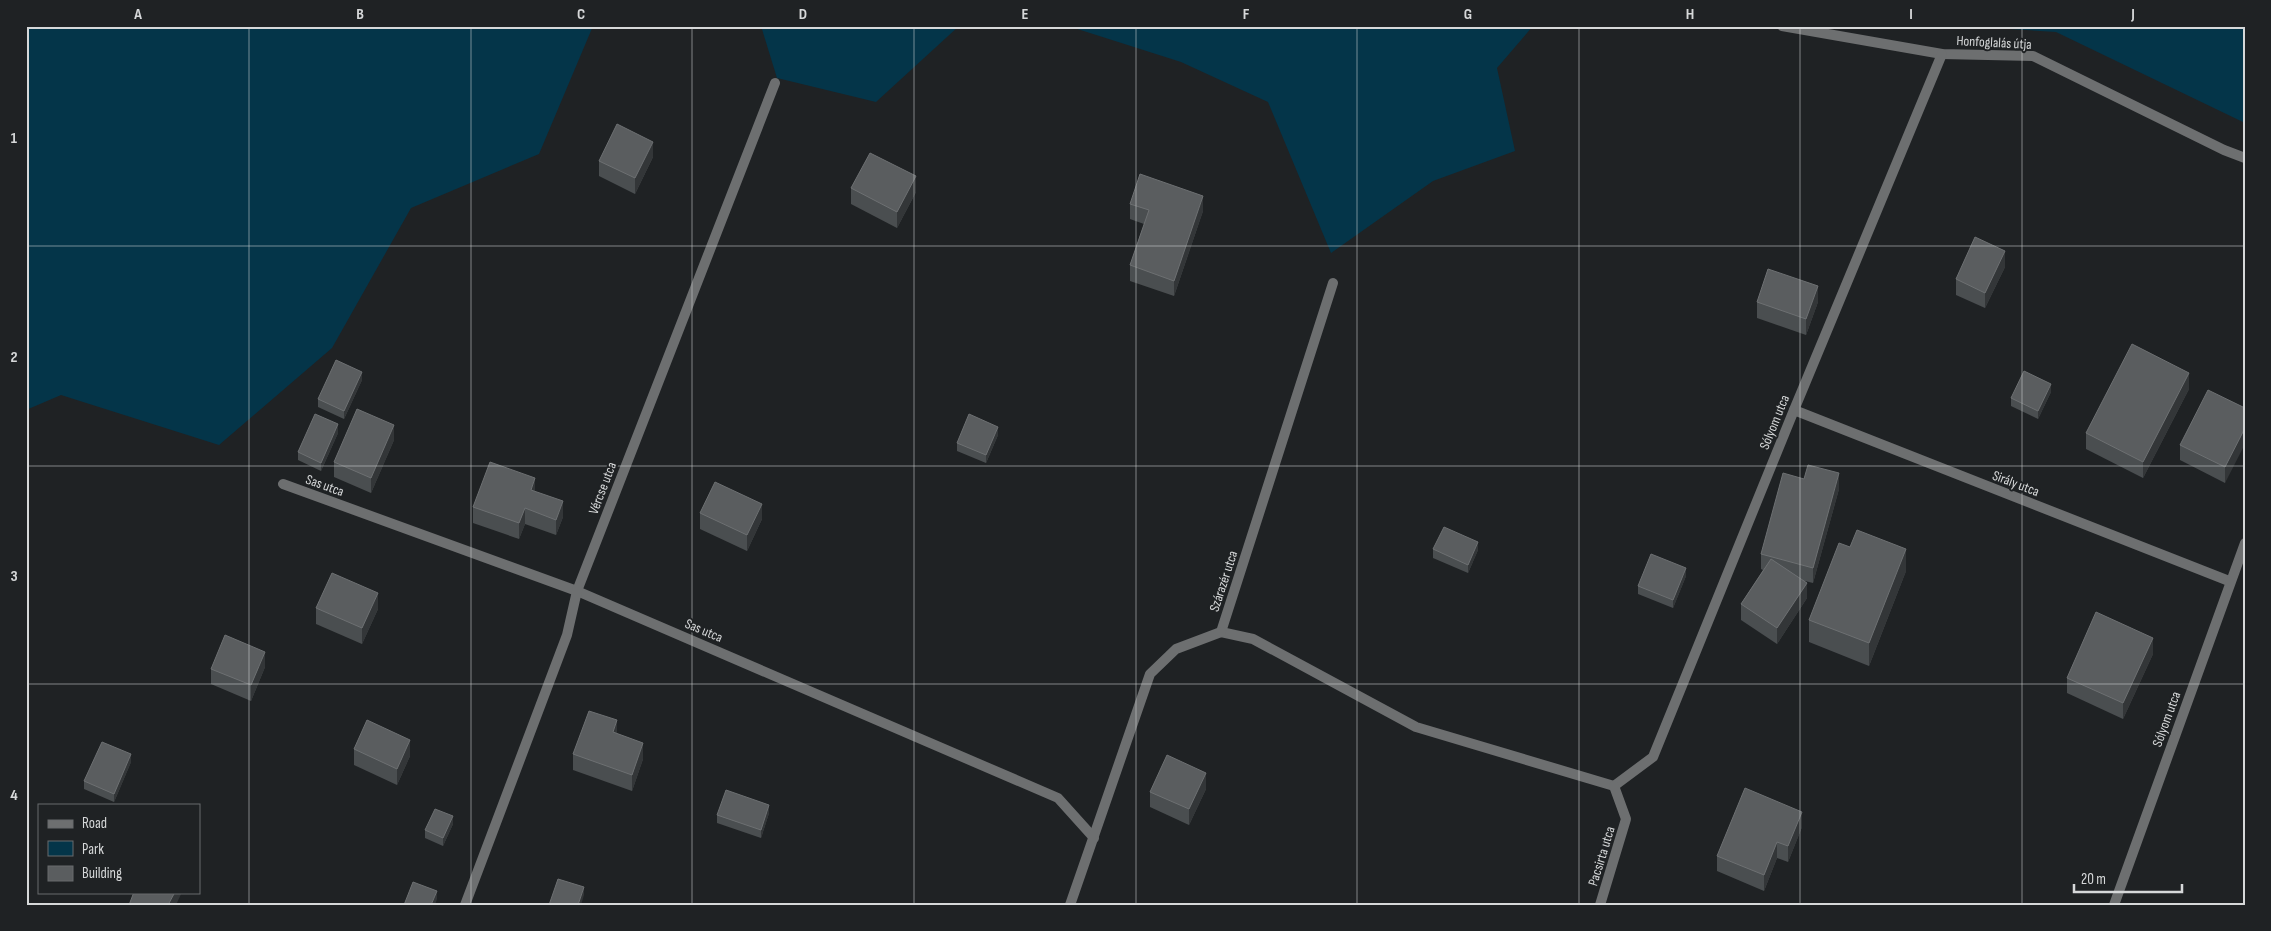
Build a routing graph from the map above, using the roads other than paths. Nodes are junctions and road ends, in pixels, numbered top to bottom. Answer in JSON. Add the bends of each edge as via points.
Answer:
{"nodes":[{"id":1,"x":1782,"y":26,"type":"edge"},
{"id":2,"x":1942,"y":54,"type":"junction"},
{"id":3,"x":775,"y":83,"type":"dead end"},
{"id":4,"x":2245,"y":158,"type":"edge"},
{"id":5,"x":1333,"y":283,"type":"dead end"},
{"id":6,"x":1794,"y":410,"type":"junction"},
{"id":7,"x":283,"y":484,"type":"dead end"},
{"id":8,"x":2245,"y":542,"type":"edge"},
{"id":9,"x":2229,"y":581,"type":"junction"},
{"id":10,"x":577,"y":591,"type":"junction"},
{"id":11,"x":1221,"y":632,"type":"junction"},
{"id":12,"x":1614,"y":786,"type":"junction"},
{"id":13,"x":1094,"y":838,"type":"junction"},
{"id":14,"x":465,"y":905,"type":"edge"},
{"id":15,"x":1070,"y":905,"type":"edge"},
{"id":16,"x":1600,"y":905,"type":"edge"},
{"id":17,"x":2114,"y":905,"type":"edge"}],
"edges":[{"from":1,"to":2,"type":"street","name":"Honfoglalás útja"},
{"from":2,"to":4,"type":"street","name":"Honfoglalás útja","via":[[2033,56]]},
{"from":2,"to":6,"type":"street","name":"Sólyom utca"},
{"from":3,"to":10,"type":"street","name":"Vércse utca"},
{"from":5,"to":11,"type":"street","name":"Szárazér utca"},
{"from":6,"to":9,"type":"street","name":"Sirály utca"},
{"from":6,"to":12,"type":"street","name":"Sólyom utca","via":[[1653,757]]},
{"from":7,"to":10,"type":"street","name":"Sas utca"},
{"from":8,"to":9,"type":"street","name":"Sólyom utca"},
{"from":9,"to":17,"type":"street","name":"Sólyom utca"},
{"from":10,"to":13,"type":"street","name":"Sas utca","via":[[1058,798]]},
{"from":10,"to":14,"type":"street","name":"Vércse utca","via":[[567,635]]},
{"from":11,"to":12,"type":"street","via":[[1253,639],[1416,727]]},
{"from":11,"to":13,"type":"street","name":"Szárazér utca","via":[[1176,649],[1150,674]]},
{"from":12,"to":16,"type":"street","name":"Pacsirta utca","via":[[1626,819]]},
{"from":13,"to":15,"type":"street","name":"Szárazér utca"}]}
